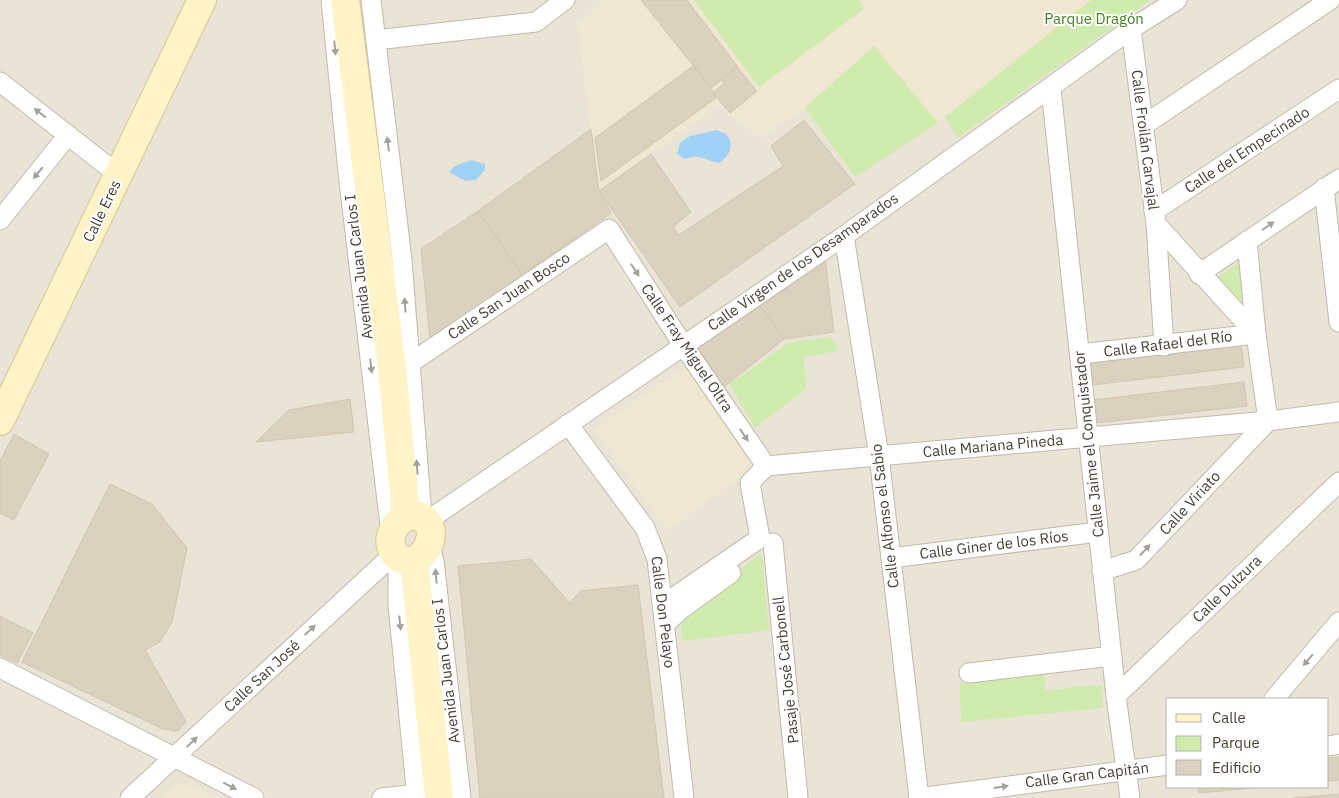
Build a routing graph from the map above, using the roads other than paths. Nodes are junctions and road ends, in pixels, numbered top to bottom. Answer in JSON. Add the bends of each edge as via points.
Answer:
{"nodes":[{"id":1,"x":202,"y":0,"type":"edge"},
{"id":2,"x":331,"y":0,"type":"edge"},
{"id":3,"x":345,"y":0,"type":"edge"},
{"id":4,"x":371,"y":0,"type":"edge"},
{"id":5,"x":566,"y":0,"type":"edge"},
{"id":6,"x":1177,"y":0,"type":"edge"},
{"id":7,"x":1330,"y":0,"type":"edge"},
{"id":8,"x":1131,"y":29,"type":"junction"},
{"id":9,"x":376,"y":40,"type":"junction"},
{"id":10,"x":0,"y":82,"type":"edge"},
{"id":11,"x":1051,"y":89,"type":"junction"},
{"id":12,"x":1339,"y":89,"type":"edge"},
{"id":13,"x":1144,"y":125,"type":"junction"},
{"id":14,"x":68,"y":135,"type":"junction"},
{"id":15,"x":120,"y":176,"type":"junction"},
{"id":16,"x":1332,"y":183,"type":"edge"},
{"id":17,"x":1155,"y":217,"type":"junction"},
{"id":18,"x":0,"y":220,"type":"edge"},
{"id":19,"x":609,"y":229,"type":"joint"},
{"id":20,"x":844,"y":236,"type":"junction"},
{"id":21,"x":1247,"y":241,"type":"junction"},
{"id":22,"x":1199,"y":274,"type":"junction"},
{"id":23,"x":1339,"y":322,"type":"edge"},
{"id":24,"x":1256,"y":334,"type":"junction"},
{"id":25,"x":683,"y":345,"type":"junction"},
{"id":26,"x":1164,"y":346,"type":"junction"},
{"id":27,"x":1080,"y":354,"type":"junction"},
{"id":28,"x":401,"y":366,"type":"junction"},
{"id":29,"x":3,"y":406,"type":"edge"},
{"id":30,"x":1339,"y":412,"type":"edge"},
{"id":31,"x":1268,"y":421,"type":"junction"},
{"id":32,"x":568,"y":424,"type":"junction"},
{"id":33,"x":1088,"y":438,"type":"junction"},
{"id":34,"x":879,"y":456,"type":"junction"},
{"id":35,"x":766,"y":466,"type":"junction"},
{"id":36,"x":1339,"y":482,"type":"edge"},
{"id":37,"x":1098,"y":532,"type":"junction"},
{"id":38,"x":410,"y":538,"type":"junction"},
{"id":39,"x":891,"y":558,"type":"junction"},
{"id":40,"x":1102,"y":571,"type":"junction"},
{"id":41,"x":664,"y":604,"type":"junction"},
{"id":42,"x":1339,"y":622,"type":"edge"},
{"id":43,"x":665,"y":624,"type":"junction"},
{"id":44,"x":1112,"y":656,"type":"junction"},
{"id":45,"x":0,"y":668,"type":"edge"},
{"id":46,"x":969,"y":673,"type":"dead end"},
{"id":47,"x":1116,"y":696,"type":"junction"},
{"id":48,"x":1275,"y":698,"type":"edge"},
{"id":49,"x":175,"y":758,"type":"junction"},
{"id":50,"x":1166,"y":765,"type":"edge"},
{"id":51,"x":1125,"y":770,"type":"junction"},
{"id":52,"x":424,"y":797,"type":"edge"},
{"id":53,"x":130,"y":798,"type":"edge"},
{"id":54,"x":254,"y":798,"type":"edge"},
{"id":55,"x":382,"y":798,"type":"edge"},
{"id":56,"x":461,"y":798,"type":"edge"},
{"id":57,"x":684,"y":798,"type":"edge"},
{"id":58,"x":798,"y":798,"type":"edge"},
{"id":59,"x":918,"y":798,"type":"edge"},
{"id":60,"x":1130,"y":798,"type":"edge"}],
"edges":[{"from":1,"to":15,"type":"main road","name":"Calle Eres"},
{"from":2,"to":38,"type":"street","name":"Avenida Juan Carlos I","one_way":true,"via":[[349,182]]},
{"from":3,"to":28,"type":"main road","name":"Avenida Juan Carlos I"},
{"from":4,"to":9,"type":"street","name":"Avenida Juan Carlos I"},
{"from":5,"to":9,"type":"street","via":[[536,22]]},
{"from":6,"to":8,"type":"street","name":"Calle Virgen de los Desamparados"},
{"from":7,"to":13,"type":"street"},
{"from":8,"to":11,"type":"street","name":"Calle Virgen de los Desamparados"},
{"from":8,"to":13,"type":"street","name":"Calle Froilán Carvajal"},
{"from":28,"to":9,"type":"street","name":"Avenida Juan Carlos I","one_way":true,"via":[[402,260]]},
{"from":14,"to":10,"type":"street","one_way":true},
{"from":11,"to":20,"type":"street","name":"Calle Virgen de los Desamparados"},
{"from":11,"to":27,"type":"street","name":"Calle Jaime el Conquistador"},
{"from":12,"to":17,"type":"street","name":"Calle del Empecinado"},
{"from":13,"to":17,"type":"street","name":"Calle Froilán Carvajal"},
{"from":14,"to":15,"type":"street"},
{"from":14,"to":18,"type":"street","one_way":true},
{"from":15,"to":29,"type":"main road","name":"Calle Eres"},
{"from":21,"to":16,"type":"street","one_way":true},
{"from":16,"to":23,"type":"street"},
{"from":17,"to":22,"type":"street","name":"Calle Froilán Carvajal"},
{"from":17,"to":26,"type":"street"},
{"from":19,"to":25,"type":"street","name":"Calle Fray Miguel Oltra","one_way":true},
{"from":19,"to":28,"type":"street","name":"Calle San Juan Bosco"},
{"from":20,"to":25,"type":"street","name":"Calle Virgen de los Desamparados"},
{"from":20,"to":34,"type":"street","name":"Calle Alfonso el Sabio"},
{"from":21,"to":22,"type":"street"},
{"from":21,"to":24,"type":"street"},
{"from":22,"to":24,"type":"street","name":"Calle Froilán Carvajal"},
{"from":24,"to":26,"type":"street","name":"Calle Rafael del Río"},
{"from":24,"to":31,"type":"street"},
{"from":25,"to":32,"type":"street","name":"Calle Virgen de los Desamparados"},
{"from":25,"to":35,"type":"street","name":"Calle Fray Miguel Oltra","one_way":true},
{"from":26,"to":27,"type":"street","name":"Calle Rafael del Río"},
{"from":27,"to":33,"type":"street","name":"Calle Jaime el Conquistador"},
{"from":28,"to":38,"type":"main road","name":"Avenida Juan Carlos I"},
{"from":30,"to":31,"type":"street","name":"Calle Mariana Pineda"},
{"from":31,"to":33,"type":"street","name":"Calle Mariana Pineda"},
{"from":40,"to":31,"type":"street","name":"Calle Viriato","one_way":true,"via":[[1136,560]]},
{"from":32,"to":38,"type":"street","name":"Calle Virgen de los Desamparados"},
{"from":32,"to":41,"type":"street","name":"Calle Don Pelayo","via":[[645,528],[657,559]]},
{"from":33,"to":34,"type":"street","name":"Calle Mariana Pineda"},
{"from":33,"to":37,"type":"street","name":"Calle Jaime el Conquistador"},
{"from":34,"to":35,"type":"street","name":"Calle Mariana Pineda"},
{"from":34,"to":39,"type":"street","name":"Calle Alfonso el Sabio"},
{"from":35,"to":41,"type":"street","via":[[750,483],[760,538]]},
{"from":36,"to":47,"type":"street","name":"Calle Dulzura"},
{"from":37,"to":39,"type":"street","name":"Calle Giner de los Ríos"},
{"from":37,"to":40,"type":"street","name":"Calle Jaime el Conquistador"},
{"from":49,"to":38,"type":"street","name":"Calle San José","one_way":true},
{"from":38,"to":52,"type":"main road","name":"Avenida Juan Carlos I"},
{"from":56,"to":38,"type":"street","name":"Avenida Juan Carlos I","one_way":true,"via":[[434,561]]},
{"from":39,"to":59,"type":"street","name":"Calle Alfonso el Sabio"},
{"from":40,"to":44,"type":"street","name":"Calle Jaime el Conquistador"},
{"from":41,"to":43,"type":"street","name":"Calle Don Pelayo"},
{"from":42,"to":48,"type":"street","one_way":true},
{"from":43,"to":57,"type":"street","name":"Calle Don Pelayo"},
{"from":43,"to":58,"type":"street","name":"Pasaje José Carbonell","via":[[773,543]]},
{"from":44,"to":46,"type":"street"},
{"from":44,"to":47,"type":"street","name":"Calle Jaime el Conquistador"},
{"from":45,"to":49,"type":"street"},
{"from":47,"to":51,"type":"street","name":"Calle Jaime el Conquistador"},
{"from":49,"to":53,"type":"street","name":"Calle San José"},
{"from":49,"to":54,"type":"street","one_way":true},
{"from":50,"to":51,"type":"street","name":"Calle Gran Capitán"},
{"from":59,"to":51,"type":"street","name":"Calle Gran Capitán","one_way":true},
{"from":51,"to":60,"type":"street","name":"Calle Jaime el Conquistador"},
{"from":52,"to":55,"type":"street"}]}
